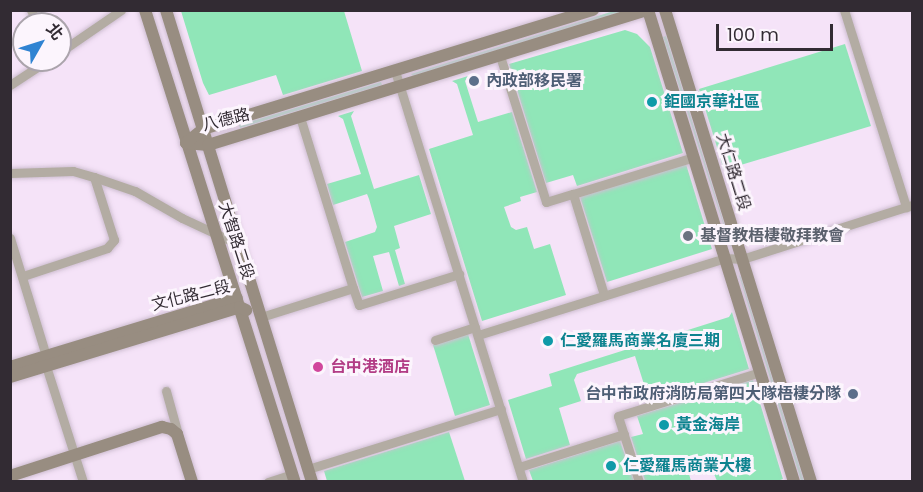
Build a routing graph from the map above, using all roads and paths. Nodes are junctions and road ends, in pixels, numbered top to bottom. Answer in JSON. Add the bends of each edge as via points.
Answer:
{"nodes":[{"id":1,"x":121,"y":10,"type":"edge"},
{"id":2,"x":145,"y":10,"type":"edge"},
{"id":3,"x":166,"y":10,"type":"edge"},
{"id":4,"x":593,"y":10,"type":"edge"},
{"id":5,"x":648,"y":10,"type":"edge"},
{"id":6,"x":665,"y":10,"type":"edge"},
{"id":7,"x":844,"y":10,"type":"edge"},
{"id":8,"x":72,"y":44,"type":"edge"},
{"id":9,"x":500,"y":56,"type":"junction"},
{"id":10,"x":395,"y":71,"type":"junction"},
{"id":11,"x":30,"y":72,"type":"edge"},
{"id":12,"x":10,"y":85,"type":"edge"},
{"id":13,"x":400,"y":86,"type":"junction"},
{"id":14,"x":300,"y":117,"type":"junction"},
{"id":15,"x":203,"y":129,"type":"junction"},
{"id":16,"x":186,"y":143,"type":"junction"},
{"id":17,"x":208,"y":145,"type":"junction"},
{"id":18,"x":694,"y":157,"type":"junction"},
{"id":19,"x":10,"y":173,"type":"edge"},
{"id":20,"x":94,"y":177,"type":"junction"},
{"id":21,"x":573,"y":194,"type":"junction"},
{"id":22,"x":909,"y":206,"type":"edge"},
{"id":23,"x":217,"y":236,"type":"junction"},
{"id":24,"x":10,"y":238,"type":"edge"},
{"id":25,"x":238,"y":244,"type":"junction"},
{"id":26,"x":14,"y":256,"type":"edge"},
{"id":27,"x":725,"y":258,"type":"junction"},
{"id":28,"x":742,"y":259,"type":"junction"},
{"id":29,"x":459,"y":274,"type":"junction"},
{"id":30,"x":23,"y":276,"type":"junction"},
{"id":31,"x":354,"y":288,"type":"junction"},
{"id":32,"x":604,"y":295,"type":"junction"},
{"id":33,"x":239,"y":303,"type":"junction"},
{"id":34,"x":261,"y":317,"type":"junction"},
{"id":35,"x":476,"y":331,"type":"junction"},
{"id":36,"x":435,"y":340,"type":"dead end"},
{"id":37,"x":46,"y":361,"type":"junction"},
{"id":38,"x":10,"y":367,"type":"edge"},
{"id":39,"x":760,"y":372,"type":"junction"},
{"id":40,"x":10,"y":377,"type":"edge"},
{"id":41,"x":166,"y":391,"type":"dead end"},
{"id":42,"x":501,"y":409,"type":"junction"},
{"id":43,"x":624,"y":434,"type":"junction"},
{"id":44,"x":179,"y":438,"type":"junction"},
{"id":45,"x":75,"y":455,"type":"junction"},
{"id":46,"x":519,"y":467,"type":"junction"},
{"id":47,"x":308,"y":469,"type":"junction"},
{"id":48,"x":10,"y":476,"type":"edge"},
{"id":49,"x":293,"y":478,"type":"edge"},
{"id":50,"x":83,"y":482,"type":"edge"},
{"id":51,"x":192,"y":482,"type":"edge"},
{"id":52,"x":268,"y":482,"type":"edge"},
{"id":53,"x":312,"y":482,"type":"edge"},
{"id":54,"x":523,"y":482,"type":"edge"},
{"id":55,"x":639,"y":482,"type":"edge"},
{"id":56,"x":794,"y":482,"type":"edge"},
{"id":57,"x":811,"y":482,"type":"edge"}],
"edges":[{"from":1,"to":8,"type":"street"},
{"from":2,"to":16,"type":"street","name":"大智路二段"},
{"from":3,"to":15,"type":"street","name":"大智路二段"},
{"from":4,"to":10,"type":"street","name":"八德路"},
{"from":5,"to":9,"type":"street","name":"八德路"},
{"from":5,"to":18,"type":"street","name":"大仁路二段"},
{"from":6,"to":28,"type":"street","name":"大仁路二段"},
{"from":7,"to":22,"type":"street"},
{"from":9,"to":13,"type":"street","name":"八德路"},
{"from":9,"to":21,"type":"street","via":[[546,202]]},
{"from":10,"to":13,"type":"street"},
{"from":10,"to":15,"type":"street","name":"八德路"},
{"from":11,"to":12,"type":"street"},
{"from":13,"to":14,"type":"street","name":"八德路"},
{"from":13,"to":29,"type":"street"},
{"from":14,"to":17,"type":"street","name":"八德路"},
{"from":14,"to":31,"type":"street"},
{"from":15,"to":16,"type":"street","name":"八德路"},
{"from":15,"to":17,"type":"street","name":"大智路二段"},
{"from":16,"to":17,"type":"street","name":"八德路"},
{"from":16,"to":23,"type":"street","name":"大智路二段"},
{"from":17,"to":25,"type":"street","name":"大智路二段"},
{"from":18,"to":21,"type":"street"},
{"from":18,"to":27,"type":"street","name":"大仁路二段"},
{"from":19,"to":20,"type":"street","via":[[73,171]]},
{"from":20,"to":23,"type":"street","via":[[135,191]]},
{"from":20,"to":30,"type":"street","via":[[114,240],[107,248]]},
{"from":21,"to":32,"type":"street"},
{"from":22,"to":28,"type":"street"},
{"from":23,"to":25,"type":"street"},
{"from":23,"to":33,"type":"street","name":"大智路二段"},
{"from":24,"to":26,"type":"street"},
{"from":25,"to":34,"type":"street","name":"大智路二段"},
{"from":26,"to":30,"type":"street"},
{"from":27,"to":28,"type":"street"},
{"from":27,"to":32,"type":"street"},
{"from":27,"to":39,"type":"street","name":"大仁路二段"},
{"from":28,"to":57,"type":"street","name":"大仁路二段"},
{"from":29,"to":31,"type":"street","via":[[359,305]]},
{"from":29,"to":35,"type":"street"},
{"from":30,"to":37,"type":"street"},
{"from":31,"to":34,"type":"street"},
{"from":32,"to":35,"type":"street"},
{"from":33,"to":34,"type":"street","name":"文化路二段"},
{"from":33,"to":37,"type":"street","name":"文化路二段"},
{"from":33,"to":49,"type":"street","name":"大智路二段"},
{"from":34,"to":47,"type":"street","name":"大智路二段"},
{"from":35,"to":36,"type":"street"},
{"from":35,"to":42,"type":"street"},
{"from":37,"to":38,"type":"street","name":"文化路二段"},
{"from":37,"to":40,"type":"street","name":"文化路二段"},
{"from":37,"to":45,"type":"street"},
{"from":39,"to":43,"type":"street","via":[[618,416]]},
{"from":39,"to":56,"type":"street","name":"大仁路二段"},
{"from":41,"to":44,"type":"street"},
{"from":42,"to":46,"type":"street"},
{"from":42,"to":47,"type":"street"},
{"from":43,"to":46,"type":"street"},
{"from":43,"to":55,"type":"street"},
{"from":44,"to":45,"type":"street","via":[[171,429],[159,427]]},
{"from":44,"to":51,"type":"street"},
{"from":45,"to":48,"type":"street"},
{"from":45,"to":50,"type":"street"},
{"from":46,"to":54,"type":"street"},
{"from":47,"to":53,"type":"street","name":"大智路二段"},
{"from":49,"to":52,"type":"street"}]}
